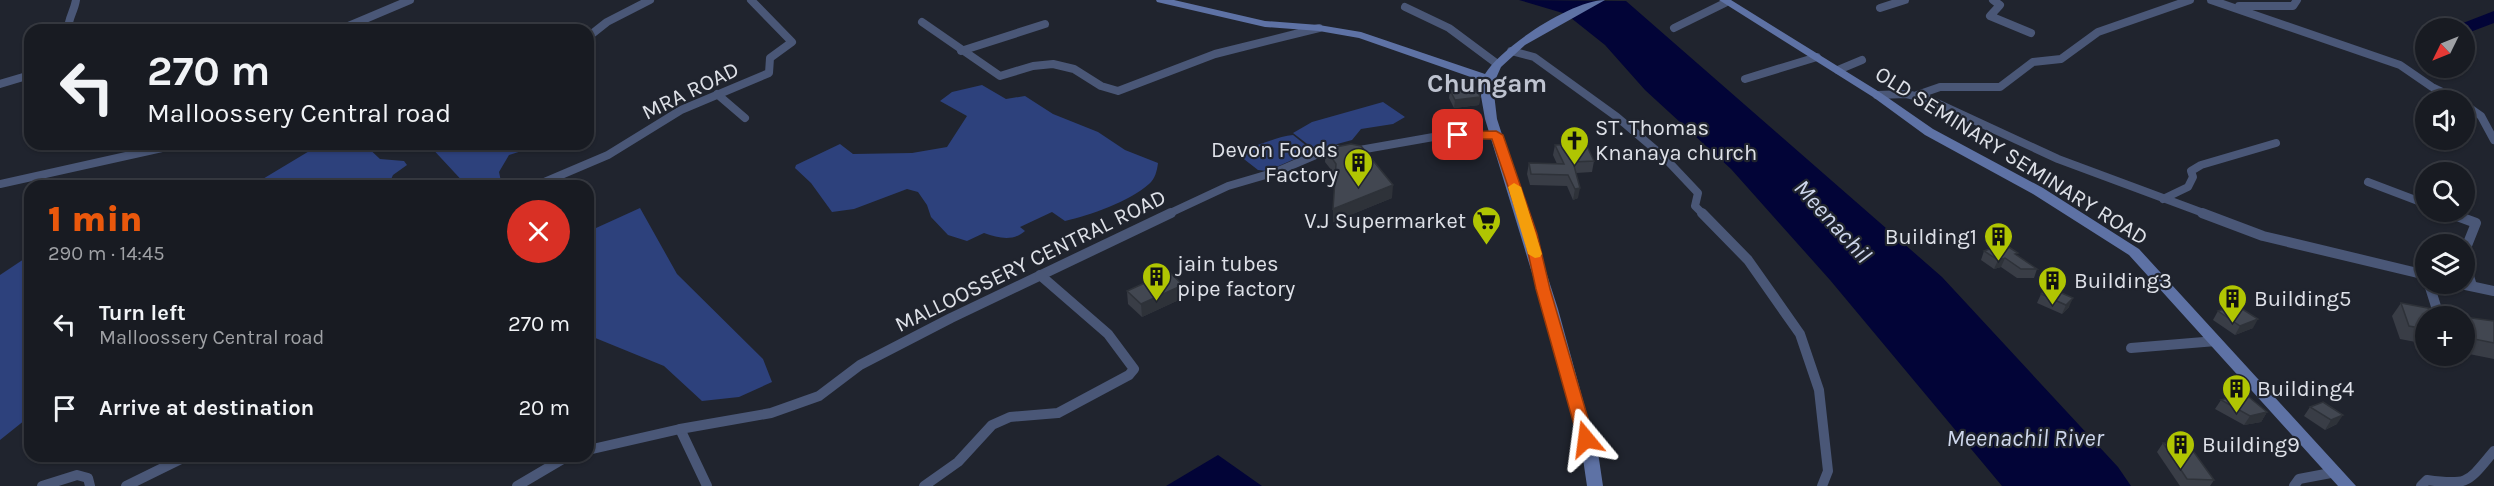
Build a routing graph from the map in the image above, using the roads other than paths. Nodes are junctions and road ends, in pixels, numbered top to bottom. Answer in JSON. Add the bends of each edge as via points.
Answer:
{"nodes":[{"id":1,"x":76,"y":0,"type":"edge"},
{"id":2,"x":410,"y":0,"type":"edge"},
{"id":3,"x":650,"y":0,"type":"edge"},
{"id":4,"x":751,"y":0,"type":"edge"},
{"id":5,"x":1161,"y":0,"type":"edge"},
{"id":6,"x":1599,"y":0,"type":"edge"},
{"id":7,"x":1905,"y":0,"type":"edge"},
{"id":8,"x":1993,"y":0,"type":"edge"},
{"id":9,"x":2190,"y":0,"type":"edge"},
{"id":10,"x":2211,"y":0,"type":"edge"},
{"id":11,"x":2297,"y":0,"type":"edge"},
{"id":12,"x":1724,"y":2,"type":"edge"},
{"id":13,"x":2227,"y":5,"type":"junction"},
{"id":14,"x":1405,"y":7,"type":"dead end"},
{"id":15,"x":1880,"y":8,"type":"dead end"},
{"id":16,"x":922,"y":22,"type":"dead end"},
{"id":17,"x":68,"y":24,"type":"edge"},
{"id":18,"x":353,"y":24,"type":"edge"},
{"id":19,"x":1045,"y":24,"type":"dead end"},
{"id":20,"x":1319,"y":28,"type":"junction"},
{"id":21,"x":1674,"y":28,"type":"dead end"},
{"id":22,"x":594,"y":32,"type":"edge"},
{"id":23,"x":2031,"y":33,"type":"dead end"},
{"id":24,"x":1511,"y":50,"type":"junction"},
{"id":25,"x":961,"y":51,"type":"junction"},
{"id":26,"x":1817,"y":57,"type":"junction"},
{"id":27,"x":1862,"y":60,"type":"dead end"},
{"id":28,"x":1496,"y":63,"type":"junction"},
{"id":29,"x":1838,"y":70,"type":"junction"},
{"id":30,"x":24,"y":77,"type":"edge"},
{"id":31,"x":1488,"y":79,"type":"junction"},
{"id":32,"x":1745,"y":79,"type":"dead end"},
{"id":33,"x":0,"y":84,"type":"edge"},
{"id":34,"x":2438,"y":90,"type":"edge"},
{"id":35,"x":717,"y":94,"type":"junction"},
{"id":36,"x":1877,"y":95,"type":"junction"},
{"id":37,"x":1917,"y":95,"type":"junction"},
{"id":38,"x":2475,"y":112,"type":"edge"},
{"id":39,"x":745,"y":118,"type":"dead end"},
{"id":40,"x":1496,"y":135,"type":"junction"},
{"id":41,"x":2494,"y":140,"type":"edge"},
{"id":42,"x":2276,"y":143,"type":"dead end"},
{"id":43,"x":153,"y":150,"type":"edge"},
{"id":44,"x":550,"y":180,"type":"edge"},
{"id":45,"x":2368,"y":182,"type":"dead end"},
{"id":46,"x":0,"y":184,"type":"edge"},
{"id":47,"x":2163,"y":199,"type":"junction"},
{"id":48,"x":2415,"y":200,"type":"edge"},
{"id":49,"x":2471,"y":222,"type":"edge"},
{"id":50,"x":2472,"y":234,"type":"edge"},
{"id":51,"x":2415,"y":272,"type":"edge"},
{"id":52,"x":1044,"y":278,"type":"junction"},
{"id":53,"x":2475,"y":287,"type":"edge"},
{"id":54,"x":2494,"y":291,"type":"edge"},
{"id":55,"x":2216,"y":341,"type":"junction"},
{"id":56,"x":2131,"y":348,"type":"dead end"},
{"id":57,"x":680,"y":429,"type":"junction"},
{"id":58,"x":594,"y":449,"type":"edge"},
{"id":59,"x":2494,"y":451,"type":"edge"},
{"id":60,"x":175,"y":462,"type":"edge"},
{"id":61,"x":557,"y":462,"type":"edge"},
{"id":62,"x":2336,"y":472,"type":"junction"},
{"id":63,"x":42,"y":486,"type":"edge"},
{"id":64,"x":90,"y":486,"type":"edge"},
{"id":65,"x":126,"y":486,"type":"edge"},
{"id":66,"x":517,"y":486,"type":"edge"},
{"id":67,"x":706,"y":486,"type":"edge"},
{"id":68,"x":924,"y":486,"type":"edge"},
{"id":69,"x":1595,"y":486,"type":"edge"},
{"id":70,"x":1822,"y":486,"type":"edge"},
{"id":71,"x":2294,"y":486,"type":"edge"},
{"id":72,"x":2348,"y":486,"type":"edge"},
{"id":73,"x":2421,"y":486,"type":"edge"}],
"edges":[{"from":1,"to":17,"type":"street"},
{"from":2,"to":18,"type":"street"},
{"from":3,"to":22,"type":"street"},
{"from":4,"to":35,"type":"street","name":"MRA ROAD","via":[[792,42],[770,58],[769,73],[765,76]]},
{"from":5,"to":20,"type":"main road","via":[[1264,24]]},
{"from":6,"to":24,"type":"main road"},
{"from":7,"to":15,"type":"street"},
{"from":8,"to":23,"type":"street","via":[[2000,5],[1990,16]]},
{"from":9,"to":37,"type":"street","via":[[2098,32],[2061,59],[2033,62],[2000,87],[1940,87]]},
{"from":10,"to":13,"type":"street"},
{"from":11,"to":13,"type":"street","via":[[2292,6]]},
{"from":12,"to":21,"type":"street"},
{"from":12,"to":26,"type":"main road","name":"OLD SEMINARY SEMINARY ROAD"},
{"from":13,"to":34,"type":"street","via":[[2400,65]]},
{"from":14,"to":28,"type":"street","via":[[1449,28]]},
{"from":16,"to":25,"type":"street"},
{"from":19,"to":25,"type":"street"},
{"from":20,"to":25,"type":"street","via":[[1215,54],[1118,91],[1109,91],[1063,63],[1031,66],[1000,76]]},
{"from":20,"to":31,"type":"main road","via":[[1361,35]]},
{"from":24,"to":28,"type":"main road"},
{"from":24,"to":70,"type":"street","via":[[1534,57],[1563,77],[1664,157],[1698,193],[1695,206],[1748,260],[1800,334],[1819,390],[1828,471]]},
{"from":26,"to":29,"type":"main road","name":"OLD SEMINARY SEMINARY ROAD"},
{"from":26,"to":32,"type":"street"},
{"from":27,"to":29,"type":"street"},
{"from":28,"to":31,"type":"main road"},
{"from":29,"to":36,"type":"main road","name":"OLD SEMINARY SEMINARY ROAD"},
{"from":30,"to":33,"type":"street"},
{"from":31,"to":40,"type":"main road","via":[[1487,95]]},
{"from":35,"to":39,"type":"street"},
{"from":35,"to":44,"type":"street","name":"MRA ROAD","via":[[681,110],[608,155]]},
{"from":36,"to":37,"type":"street"},
{"from":36,"to":55,"type":"main road","name":"OLD SEMINARY SEMINARY ROAD","via":[[1929,132],[2038,191],[2134,252]]},
{"from":37,"to":47,"type":"street","via":[[2058,159]]},
{"from":38,"to":41,"type":"street"},
{"from":40,"to":52,"type":"street","name":"MALLOOSSERY CENTRAL ROAD","via":[[1439,136],[1360,152],[1332,148],[1276,172],[1228,186]]},
{"from":40,"to":69,"type":"main road","via":[[1531,234],[1592,459]]},
{"from":42,"to":47,"type":"street","via":[[2201,165],[2191,171],[2193,177],[2188,187]]},
{"from":43,"to":46,"type":"street"},
{"from":45,"to":48,"type":"street"},
{"from":47,"to":51,"type":"street","via":[[2263,236]]},
{"from":49,"to":50,"type":"street","via":[[2476,224]]},
{"from":52,"to":57,"type":"street","name":"MALLOOSSERY CENTRAL ROAD","via":[[860,365],[819,396],[771,413]]},
{"from":52,"to":68,"type":"street","via":[[1108,334],[1134,365],[1132,372],[1058,413],[1011,417],[992,425],[958,462]]},
{"from":53,"to":54,"type":"street"},
{"from":55,"to":56,"type":"street"},
{"from":55,"to":62,"type":"main road","name":"OLD SEMINARY SEMINARY ROAD"},
{"from":57,"to":58,"type":"street","name":"MALLOOSSERY CENTRAL ROAD"},
{"from":57,"to":67,"type":"street"},
{"from":59,"to":73,"type":"street","via":[[2468,482],[2447,485],[2427,480]]},
{"from":60,"to":65,"type":"street"},
{"from":61,"to":66,"type":"street"},
{"from":62,"to":71,"type":"street","via":[[2299,480]]},
{"from":62,"to":72,"type":"main road","name":"OLD SEMINARY SEMINARY ROAD"},
{"from":63,"to":64,"type":"street","via":[[78,476],[88,478]]}]}
